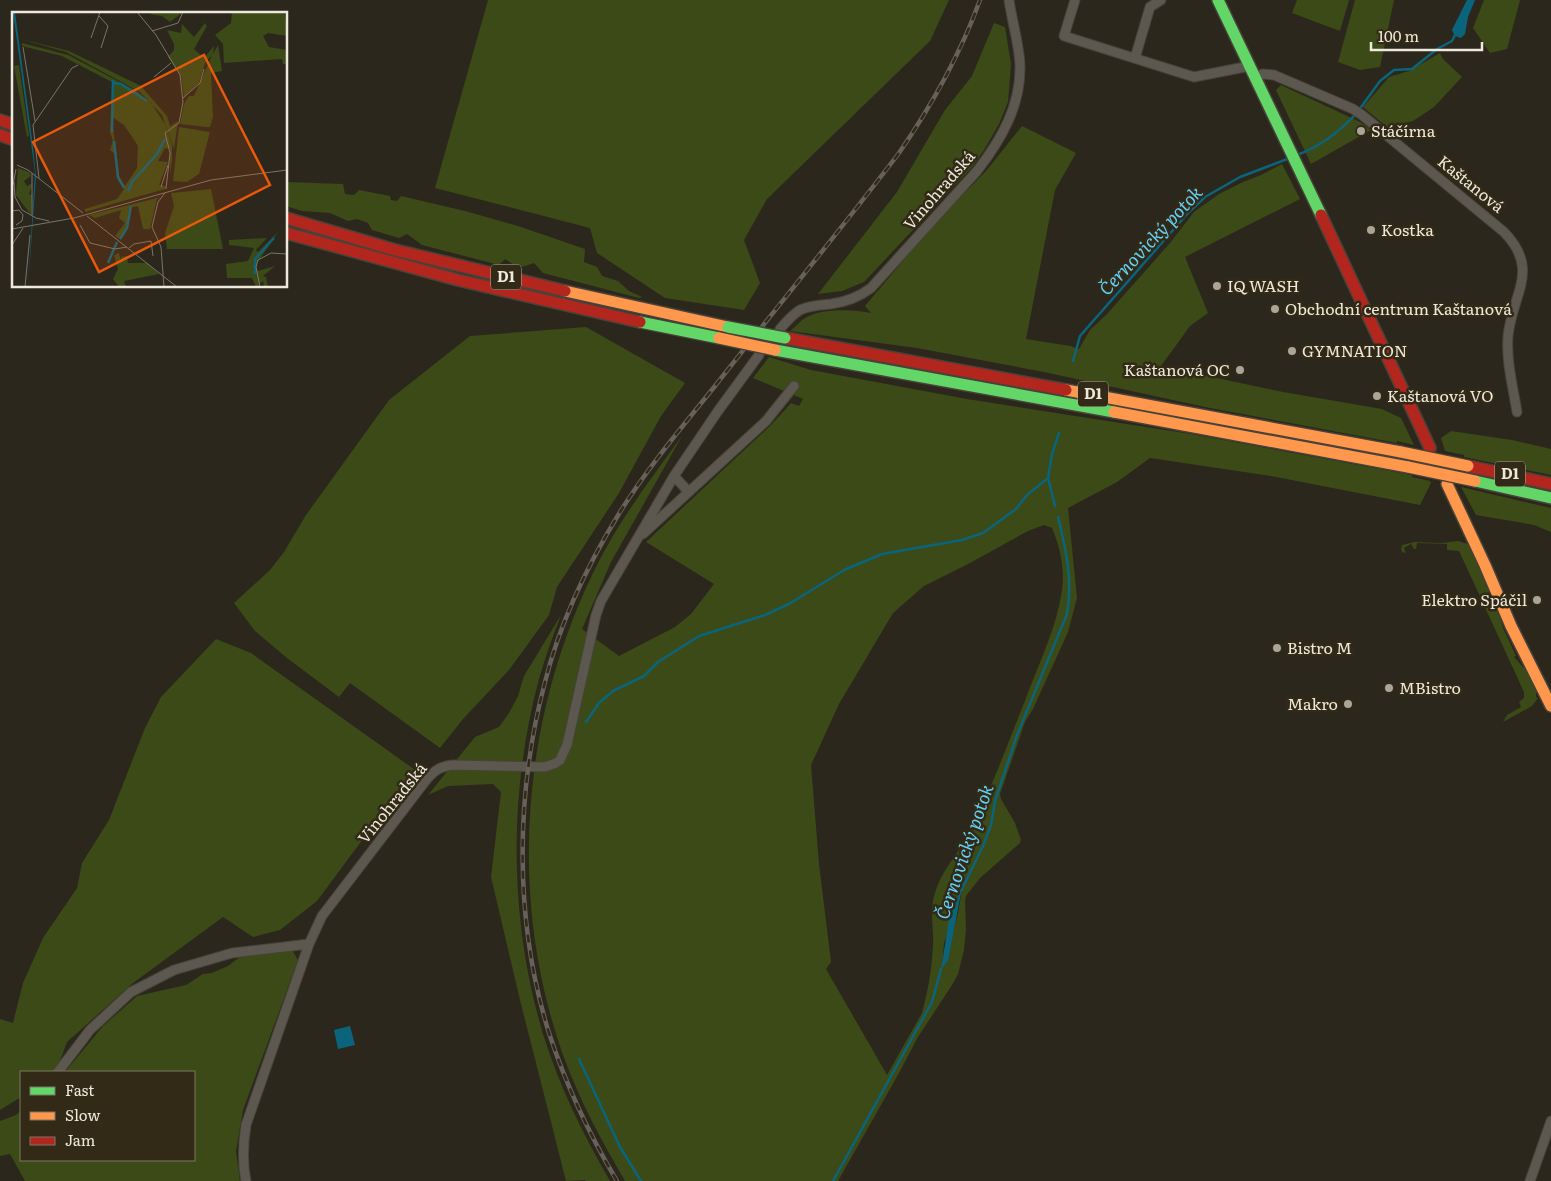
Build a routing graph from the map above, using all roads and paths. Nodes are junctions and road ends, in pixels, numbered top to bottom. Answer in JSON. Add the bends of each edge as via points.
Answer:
{"nodes":[{"id":1,"x":1009,"y":0,"type":"edge"},
{"id":2,"x":1074,"y":0,"type":"edge"},
{"id":3,"x":1161,"y":0,"type":"edge"},
{"id":4,"x":1218,"y":0,"type":"edge"},
{"id":5,"x":1135,"y":58,"type":"junction"},
{"id":6,"x":1250,"y":66,"type":"junction"},
{"id":7,"x":1255,"y":77,"type":"junction"},
{"id":8,"x":0,"y":120,"type":"edge"},
{"id":9,"x":12,"y":124,"type":"edge"},
{"id":10,"x":0,"y":135,"type":"edge"},
{"id":11,"x":12,"y":139,"type":"edge"},
{"id":12,"x":288,"y":219,"type":"edge"},
{"id":13,"x":288,"y":234,"type":"edge"},
{"id":14,"x":782,"y":333,"type":"junction"},
{"id":15,"x":760,"y":355,"type":"dead end"},
{"id":16,"x":794,"y":386,"type":"dead end"},
{"id":17,"x":1517,"y":412,"type":"dead end"},
{"id":18,"x":1430,"y":448,"type":"dead end"},
{"id":19,"x":674,"y":476,"type":"junction"},
{"id":20,"x":1447,"y":484,"type":"dead end"},
{"id":21,"x":1551,"y":484,"type":"edge"},
{"id":22,"x":688,"y":491,"type":"junction"},
{"id":23,"x":1551,"y":498,"type":"edge"},
{"id":24,"x":634,"y":543,"type":"junction"},
{"id":25,"x":1551,"y":706,"type":"edge"},
{"id":26,"x":309,"y":944,"type":"junction"},
{"id":27,"x":59,"y":1071,"type":"edge"},
{"id":28,"x":1551,"y":1121,"type":"edge"},
{"id":29,"x":246,"y":1181,"type":"edge"},
{"id":30,"x":1530,"y":1181,"type":"edge"}],
"edges":[{"from":1,"to":14,"type":"street","name":"Vinohradská","via":[[1020,66],[1019,80],[1013,109],[992,151],[871,288],[849,300],[802,310],[792,316]]},
{"from":2,"to":5,"type":"street","via":[[1064,36]]},
{"from":3,"to":5,"type":"street","via":[[1150,7]]},
{"from":4,"to":6,"type":"main road"},
{"from":5,"to":6,"type":"street","via":[[1194,77]]},
{"from":6,"to":7,"type":"main road"},
{"from":7,"to":17,"type":"street","name":"Kaštanová","via":[[1274,75],[1353,109],[1514,242],[1523,271],[1508,334]]},
{"from":7,"to":18,"type":"main road"},
{"from":8,"to":9,"type":"main road"},
{"from":10,"to":11,"type":"main road"},
{"from":12,"to":14,"type":"main road","number":"D1","bridge":true,"via":[[553,289],[728,326]]},
{"from":13,"to":23,"type":"main road","number":"D1","bridge":true,"via":[[458,280],[626,319],[775,350],[1408,467]]},
{"from":14,"to":21,"type":"main road","number":"D1","bridge":true},
{"from":15,"to":19,"type":"street","name":"Vinohradská"},
{"from":16,"to":22,"type":"street","name":"Vinohradská","via":[[766,421]]},
{"from":19,"to":22,"type":"street"},
{"from":19,"to":24,"type":"street","name":"Vinohradská"},
{"from":20,"to":25,"type":"main road","via":[[1490,576],[1504,594],[1524,650]]},
{"from":22,"to":24,"type":"street","name":"Vinohradská"},
{"from":24,"to":26,"type":"street","name":"Vinohradská","via":[[596,615],[567,745],[560,760],[538,768],[453,765],[435,770],[322,916]]},
{"from":26,"to":27,"type":"street","via":[[232,953],[174,970],[131,992],[90,1030]]},
{"from":26,"to":29,"type":"street","name":"Vinohradská","via":[[246,1125],[243,1145]]},
{"from":28,"to":30,"type":"street"}]}
